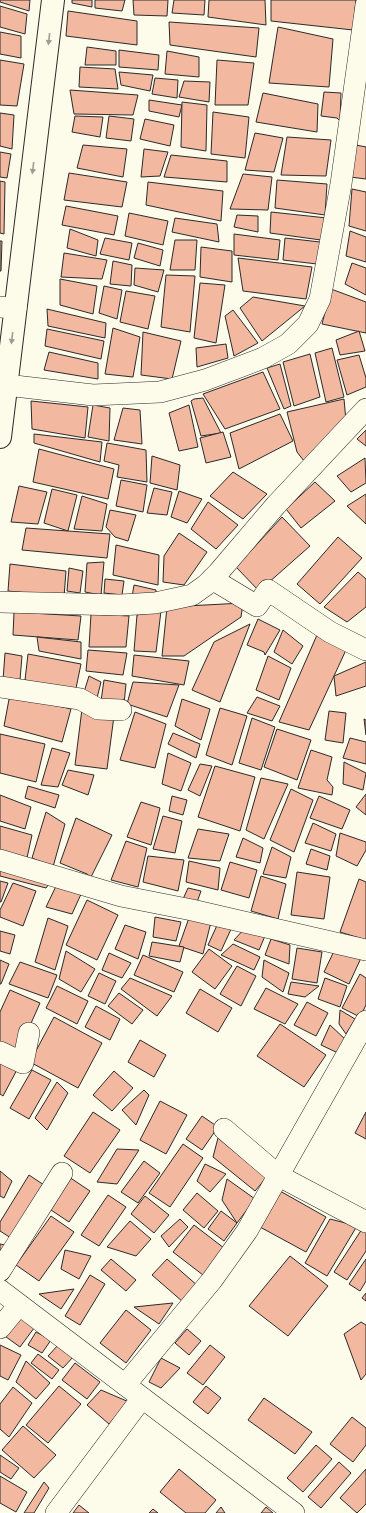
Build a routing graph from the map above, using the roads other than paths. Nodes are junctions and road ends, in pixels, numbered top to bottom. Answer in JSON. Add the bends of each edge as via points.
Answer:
{"nodes":[{"id":1,"x":53,"y":0,"type":"edge"},
{"id":2,"x":366,"y":5,"type":"edge"},
{"id":3,"x":8,"y":308,"type":"edge"},
{"id":4,"x":6,"y":385,"type":"junction"},
{"id":5,"x":366,"y":409,"type":"edge"},
{"id":6,"x":0,"y":437,"type":"edge"},
{"id":7,"x":212,"y":579,"type":"junction"},
{"id":8,"x":0,"y":602,"type":"edge"},
{"id":9,"x":366,"y":650,"type":"edge"},
{"id":10,"x":0,"y":687,"type":"edge"},
{"id":11,"x":121,"y":710,"type":"dead end"},
{"id":12,"x":0,"y":860,"type":"edge"},
{"id":13,"x":366,"y":950,"type":"edge"},
{"id":14,"x":366,"y":1021,"type":"edge"},
{"id":15,"x":29,"y":1032,"type":"dead end"},
{"id":16,"x":0,"y":1052,"type":"edge"},
{"id":17,"x":224,"y":1129,"type":"dead end"},
{"id":18,"x":62,"y":1173,"type":"dead end"},
{"id":19,"x":279,"y":1176,"type":"junction"},
{"id":20,"x":366,"y":1222,"type":"edge"},
{"id":21,"x":0,"y":1271,"type":"edge"},
{"id":22,"x":0,"y":1290,"type":"edge"},
{"id":23,"x":19,"y":1305,"type":"junction"},
{"id":24,"x":0,"y":1328,"type":"edge"},
{"id":25,"x":125,"y":1385,"type":"junction"},
{"id":26,"x":142,"y":1398,"type":"junction"},
{"id":27,"x":56,"y":1513,"type":"edge"},
{"id":28,"x":294,"y":1513,"type":"edge"}],
"edges":[{"from":1,"to":3,"type":"highway","one_way":true},
{"from":2,"to":4,"type":"street","via":[[353,104],[320,300],[308,324],[288,344],[263,358],[205,380],[160,392],[93,395]]},
{"from":3,"to":4,"type":"highway","one_way":true},
{"from":4,"to":6,"type":"highway"},
{"from":5,"to":7,"type":"street","via":[[276,505]]},
{"from":7,"to":8,"type":"street","via":[[192,595],[155,603],[120,605]]},
{"from":7,"to":9,"type":"street","via":[[257,606],[268,590],[330,632]]},
{"from":10,"to":11,"type":"street","via":[[80,699],[98,709]]},
{"from":12,"to":13,"type":"street","via":[[121,896]]},
{"from":14,"to":19,"type":"street"},
{"from":15,"to":16,"type":"street","via":[[23,1064]]},
{"from":17,"to":19,"type":"street"},
{"from":18,"to":21,"type":"street"},
{"from":19,"to":20,"type":"street"},
{"from":19,"to":25,"type":"street","via":[[247,1231],[212,1280]]},
{"from":22,"to":23,"type":"street"},
{"from":23,"to":24,"type":"street"},
{"from":23,"to":25,"type":"street"},
{"from":25,"to":26,"type":"street"},
{"from":26,"to":27,"type":"street"},
{"from":26,"to":28,"type":"street"}]}
